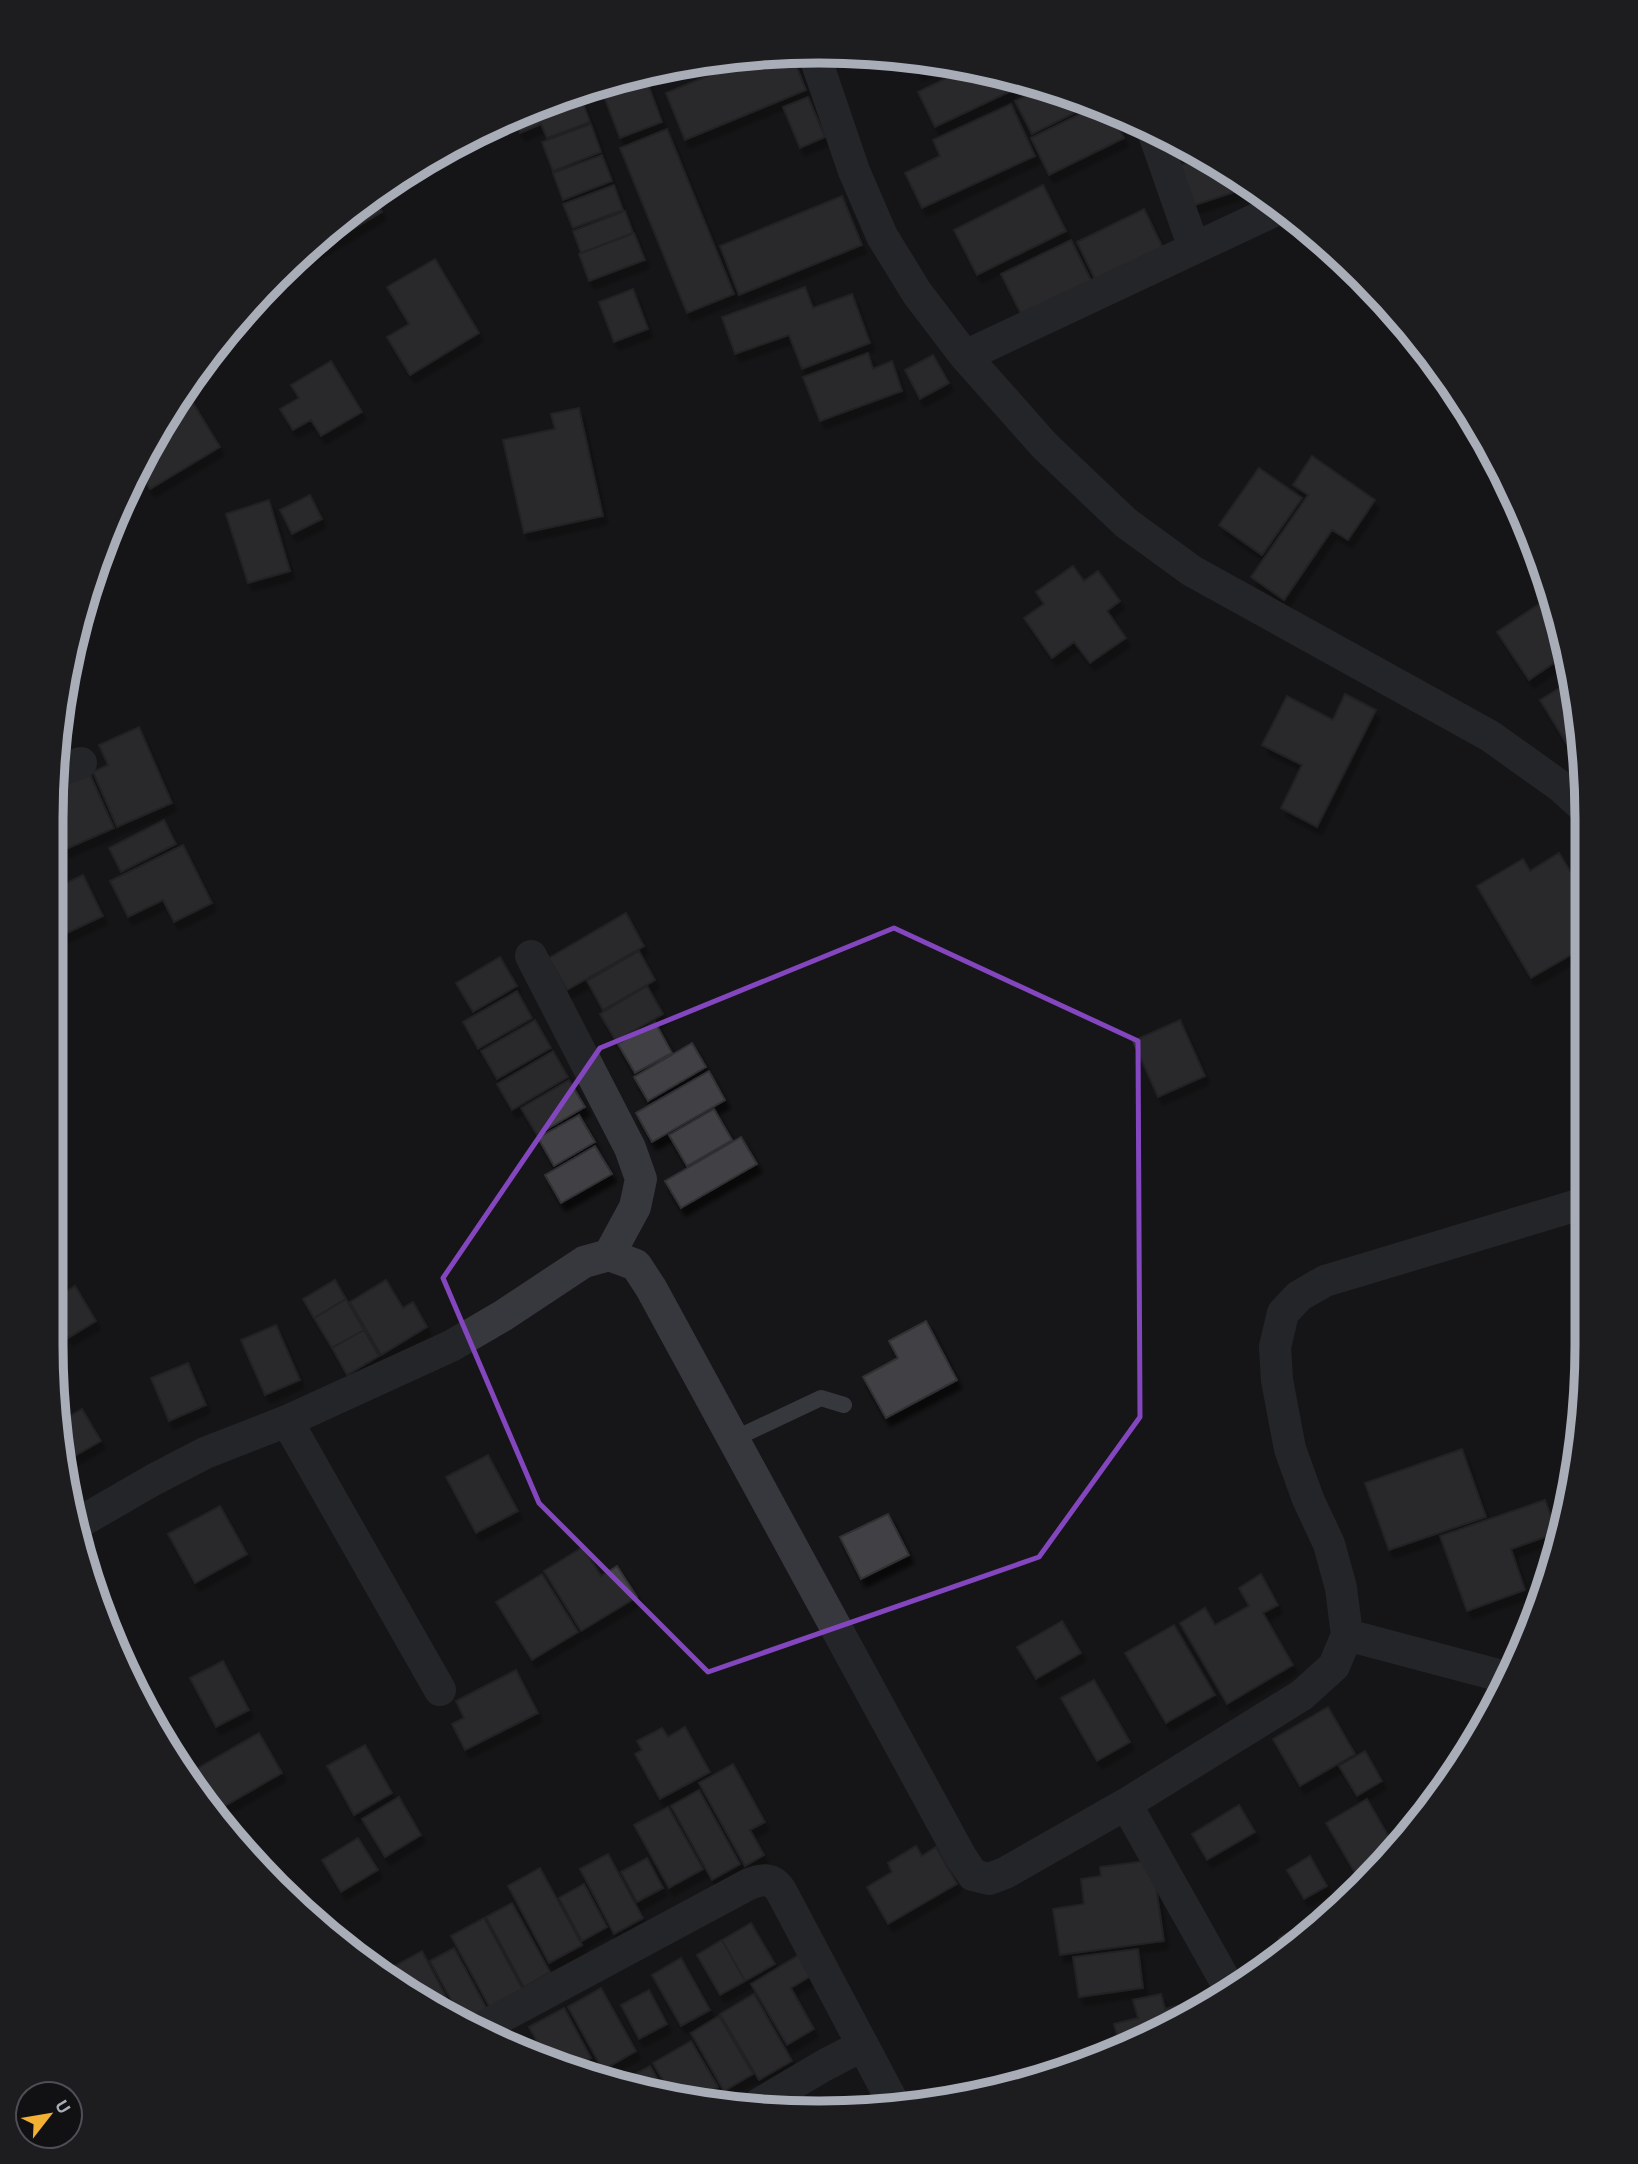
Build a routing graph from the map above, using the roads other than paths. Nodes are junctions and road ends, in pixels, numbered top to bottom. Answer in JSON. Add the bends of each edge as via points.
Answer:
{"nodes":[{"id":1,"x":817,"y":63,"type":"edge"},
{"id":2,"x":1157,"y":143,"type":"edge"},
{"id":3,"x":1270,"y":213,"type":"edge"},
{"id":4,"x":1194,"y":248,"type":"junction"},
{"id":5,"x":965,"y":356,"type":"junction"},
{"id":6,"x":1574,"y":799,"type":"edge"},
{"id":7,"x":531,"y":956,"type":"dead end"},
{"id":8,"x":1575,"y":1206,"type":"edge"},
{"id":9,"x":609,"y":1255,"type":"junction"},
{"id":10,"x":844,"y":1405,"type":"dead end"},
{"id":11,"x":287,"y":1421,"type":"junction"},
{"id":12,"x":734,"y":1439,"type":"junction"},
{"id":13,"x":84,"y":1520,"type":"edge"},
{"id":14,"x":1347,"y":1635,"type":"junction"},
{"id":15,"x":1494,"y":1674,"type":"dead end"},
{"id":16,"x":440,"y":1690,"type":"dead end"},
{"id":17,"x":1126,"y":1804,"type":"junction"},
{"id":18,"x":1226,"y":1982,"type":"edge"},
{"id":19,"x":488,"y":2024,"type":"edge"},
{"id":20,"x":863,"y":2045,"type":"junction"},
{"id":21,"x":890,"y":2097,"type":"edge"},
{"id":22,"x":768,"y":2099,"type":"edge"}],
"edges":[{"from":1,"to":5,"type":"street","via":[[854,172],[882,236],[917,293]]},
{"from":2,"to":4,"type":"street"},
{"from":3,"to":4,"type":"street"},
{"from":4,"to":5,"type":"street"},
{"from":5,"to":6,"type":"street","via":[[1044,445],[1126,523],[1192,571],[1490,736]]},
{"from":7,"to":9,"type":"street","via":[[641,1178],[635,1207]]},
{"from":8,"to":14,"type":"street","via":[[1325,1281],[1299,1296],[1283,1313],[1275,1347],[1290,1449],[1329,1544]]},
{"from":9,"to":11,"type":"street","via":[[584,1262],[451,1346]]},
{"from":9,"to":12,"type":"street","via":[[636,1265],[651,1287]]},
{"from":10,"to":12,"type":"lane","via":[[821,1398]]},
{"from":11,"to":13,"type":"street","via":[[205,1453]]},
{"from":11,"to":16,"type":"street"},
{"from":12,"to":17,"type":"street","via":[[973,1875],[989,1880],[1005,1874]]},
{"from":14,"to":15,"type":"street"},
{"from":14,"to":17,"type":"street","via":[[1334,1666],[1302,1695]]},
{"from":17,"to":18,"type":"street"},
{"from":19,"to":20,"type":"street","via":[[763,1879],[781,1891]]},
{"from":20,"to":21,"type":"street"},
{"from":20,"to":22,"type":"street"}]}
